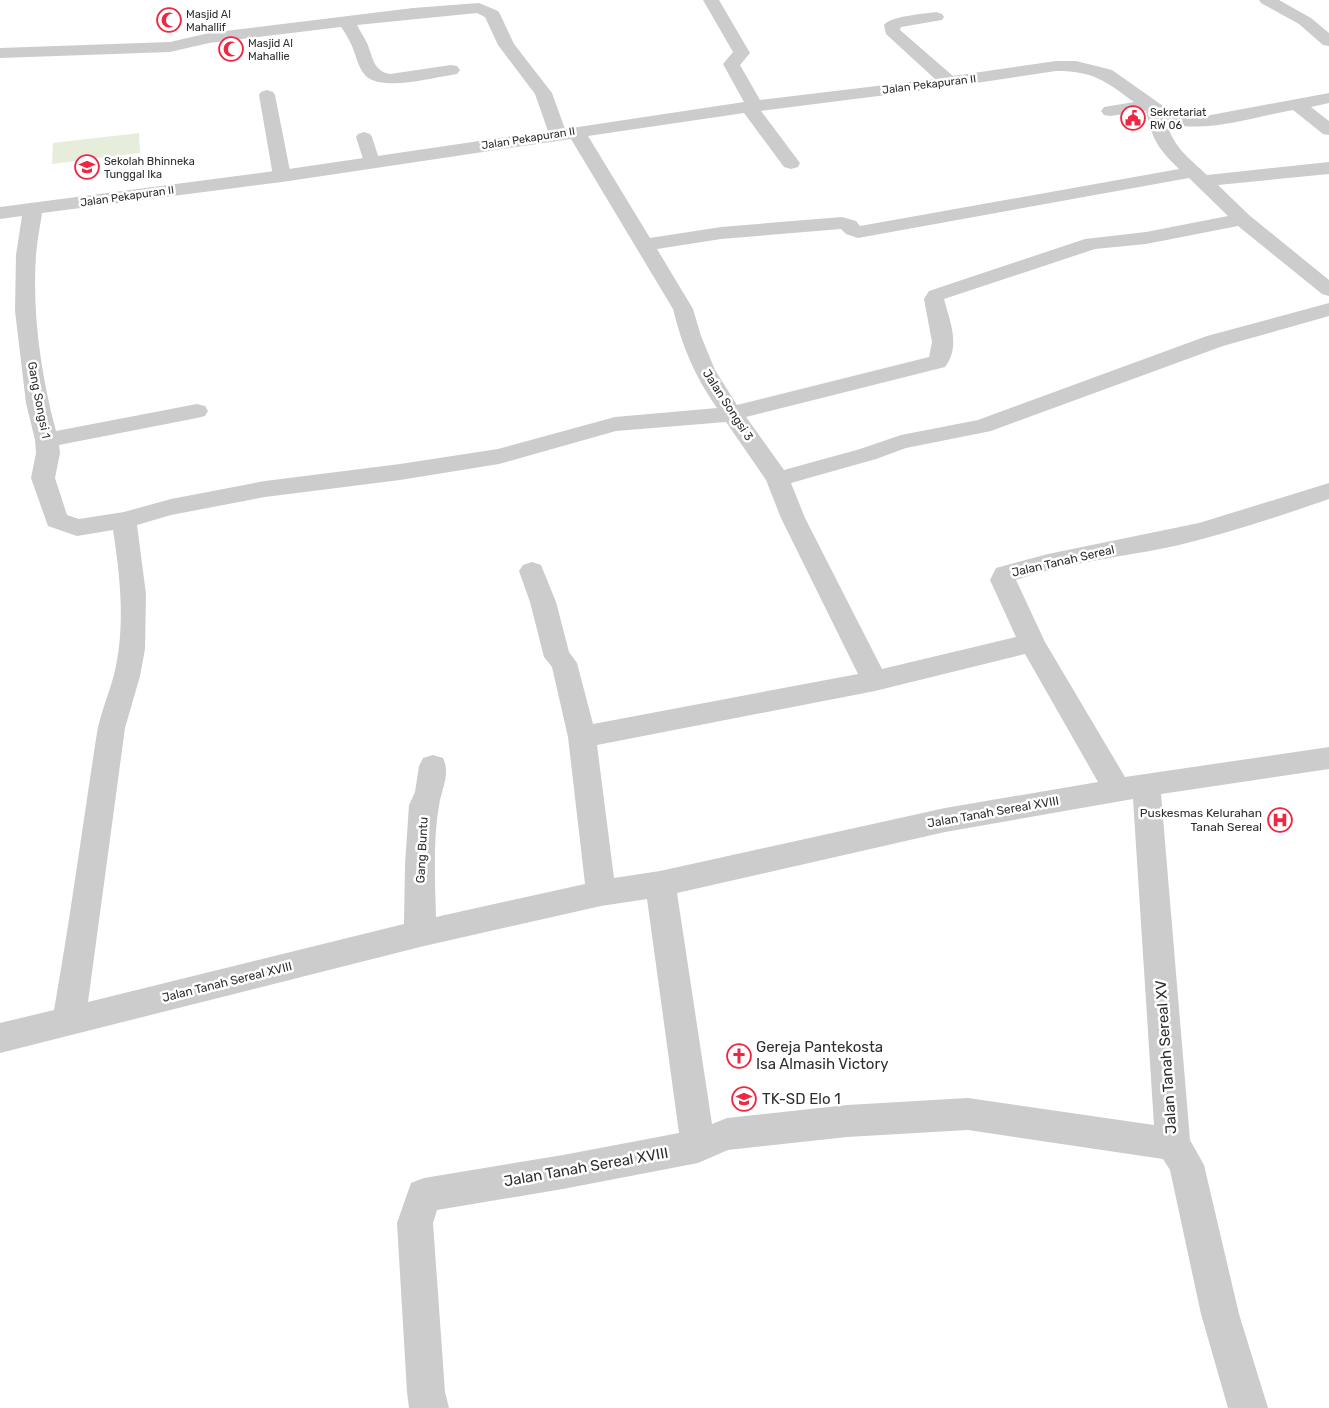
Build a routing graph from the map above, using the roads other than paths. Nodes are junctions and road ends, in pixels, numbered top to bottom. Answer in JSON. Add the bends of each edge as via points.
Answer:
{"nodes":[{"id":1,"x":711,"y":0,"type":"edge"},
{"id":2,"x":1267,"y":0,"type":"edge"},
{"id":3,"x":936,"y":17,"type":"dead end"},
{"id":4,"x":346,"y":22,"type":"junction"},
{"id":5,"x":1329,"y":41,"type":"edge"},
{"id":6,"x":0,"y":53,"type":"edge"},
{"id":7,"x":1101,"y":57,"type":"dead end"},
{"id":8,"x":1056,"y":66,"type":"junction"},
{"id":9,"x":451,"y":70,"type":"dead end"},
{"id":10,"x":949,"y":82,"type":"junction"},
{"id":11,"x":267,"y":96,"type":"dead end"},
{"id":12,"x":1329,"y":98,"type":"edge"},
{"id":13,"x":1297,"y":104,"type":"junction"},
{"id":14,"x":752,"y":106,"type":"junction"},
{"id":15,"x":1152,"y":108,"type":"junction"},
{"id":16,"x":1110,"y":111,"type":"dead end"},
{"id":17,"x":1329,"y":130,"type":"edge"},
{"id":18,"x":567,"y":132,"type":"junction"},
{"id":19,"x":364,"y":137,"type":"dead end"},
{"id":20,"x":372,"y":162,"type":"junction"},
{"id":21,"x":791,"y":163,"type":"dead end"},
{"id":22,"x":1329,"y":168,"type":"edge"},
{"id":23,"x":282,"y":176,"type":"junction"},
{"id":24,"x":1197,"y":176,"type":"junction"},
{"id":25,"x":33,"y":209,"type":"junction"},
{"id":26,"x":0,"y":214,"type":"edge"},
{"id":27,"x":1242,"y":219,"type":"junction"},
{"id":28,"x":644,"y":245,"type":"junction"},
{"id":29,"x":1329,"y":290,"type":"edge"},
{"id":30,"x":1329,"y":309,"type":"edge"},
{"id":31,"x":197,"y":411,"type":"dead end"},
{"id":32,"x":733,"y":414,"type":"junction"},
{"id":33,"x":47,"y":440,"type":"junction"},
{"id":34,"x":778,"y":479,"type":"junction"},
{"id":35,"x":1329,"y":490,"type":"edge"},
{"id":36,"x":124,"y":520,"type":"junction"},
{"id":37,"x":532,"y":571,"type":"dead end"},
{"id":38,"x":1032,"y":643,"type":"junction"},
{"id":39,"x":875,"y":681,"type":"junction"},
{"id":40,"x":582,"y":737,"type":"junction"},
{"id":41,"x":1329,"y":758,"type":"edge"},
{"id":42,"x":433,"y":766,"type":"dead end"},
{"id":43,"x":1132,"y":787,"type":"junction"},
{"id":44,"x":660,"y":884,"type":"junction"},
{"id":45,"x":602,"y":892,"type":"junction"},
{"id":46,"x":420,"y":934,"type":"junction"},
{"id":47,"x":68,"y":1022,"type":"junction"},
{"id":48,"x":0,"y":1038,"type":"edge"},
{"id":49,"x":1173,"y":1144,"type":"junction"},
{"id":50,"x":698,"y":1146,"type":"junction"},
{"id":51,"x":429,"y":1408,"type":"edge"},
{"id":52,"x":1248,"y":1408,"type":"edge"}],
"edges":[{"from":1,"to":14,"type":"street","via":[[742,53],[730,64]]},
{"from":2,"to":5,"type":"street","via":[[1304,21]]},
{"from":3,"to":10,"type":"street","via":[[898,23],[892,25],[892,31]]},
{"from":4,"to":6,"type":"street","via":[[209,38],[170,48]]},
{"from":4,"to":9,"type":"street","via":[[359,43],[366,64],[379,78]]},
{"from":4,"to":18,"type":"street","name":"Jalan Songsi 3","via":[[469,8],[479,8],[492,14],[506,45],[543,93]]},
{"from":7,"to":8,"type":"street","name":"Jalan Pekapuran II"},
{"from":8,"to":10,"type":"street","name":"Jalan Pekapuran II"},
{"from":8,"to":15,"type":"street","name":"Jalan Pekapuran II","via":[[1076,66],[1106,74]]},
{"from":10,"to":14,"type":"street","name":"Jalan Pekapuran II","via":[[923,82]]},
{"from":11,"to":23,"type":"lane"},
{"from":12,"to":13,"type":"street","name":"Jalan Pekapuran II"},
{"from":13,"to":15,"type":"street","name":"Jalan Pekapuran II","via":[[1200,122],[1167,117]]},
{"from":13,"to":17,"type":"street"},
{"from":14,"to":18,"type":"street","name":"Jalan Pekapuran II"},
{"from":14,"to":21,"type":"street"},
{"from":15,"to":16,"type":"street"},
{"from":15,"to":24,"type":"street","via":[[1168,148]]},
{"from":18,"to":20,"type":"street","name":"Jalan Pekapuran II"},
{"from":18,"to":28,"type":"street","name":"Jalan Songsi 3"},
{"from":19,"to":20,"type":"lane"},
{"from":20,"to":23,"type":"street","name":"Jalan Pekapuran II"},
{"from":22,"to":24,"type":"street"},
{"from":23,"to":25,"type":"street","name":"Jalan Pekapuran II"},
{"from":24,"to":27,"type":"street"},
{"from":24,"to":28,"type":"street","via":[[858,232],[842,223],[721,233]]},
{"from":25,"to":26,"type":"street","name":"Jalan Pekapuran II"},
{"from":25,"to":33,"type":"street","name":"Gang Songsi 1","via":[[26,255],[25,311],[37,403]]},
{"from":27,"to":29,"type":"street"},
{"from":27,"to":32,"type":"street","name":"Gang Songsi 1","via":[[1146,238],[1092,243],[944,292],[934,299],[944,350],[937,362]]},
{"from":28,"to":32,"type":"street","name":"Jalan Songsi 3","via":[[683,309],[704,370]]},
{"from":30,"to":34,"type":"street","via":[[1215,341],[983,426],[901,442]]},
{"from":31,"to":33,"type":"street"},
{"from":32,"to":34,"type":"street","name":"Jalan Songsi 3"},
{"from":32,"to":36,"type":"street","name":"Gang Songsi 1","via":[[616,424],[498,456],[265,489],[171,507]]},
{"from":33,"to":36,"type":"street","name":"Gang Songsi 1","via":[[44,478],[57,520],[76,528]]},
{"from":34,"to":39,"type":"street","name":"Jalan Songsi 3","via":[[792,518]]},
{"from":35,"to":38,"type":"street","name":"Jalan Tanah Sereal","via":[[1180,536],[1004,574],[1007,591]]},
{"from":36,"to":47,"type":"street","via":[[132,568],[134,612],[129,667],[112,721],[83,938]]},
{"from":37,"to":40,"type":"street","via":[[557,657],[564,663]]},
{"from":38,"to":39,"type":"street"},
{"from":38,"to":43,"type":"street","name":"Jalan Tanah Sereal"},
{"from":39,"to":40,"type":"street"},
{"from":40,"to":45,"type":"street"},
{"from":41,"to":43,"type":"street","name":"Jalan Tanah Sereal XVIII"},
{"from":42,"to":46,"type":"street","name":"Gang Buntu","via":[[424,805]]},
{"from":43,"to":44,"type":"street","name":"Jalan Tanah Sereal XVIII","via":[[945,820]]},
{"from":43,"to":49,"type":"street","name":"Jalan Tanah Sereal XV"},
{"from":44,"to":45,"type":"street","name":"Jalan Tanah Sereal XVIII"},
{"from":44,"to":50,"type":"street"},
{"from":45,"to":46,"type":"street","name":"Jalan Tanah Sereal XVIII"},
{"from":46,"to":47,"type":"street","name":"Jalan Tanah Sereal XVIII"},
{"from":47,"to":48,"type":"street","name":"Jalan Tanah Sereal XVIII"},
{"from":49,"to":50,"type":"street","via":[[968,1114],[848,1121],[727,1134]]},
{"from":49,"to":52,"type":"street","name":"Jalan Tanah Sereal XV","via":[[1186,1166],[1220,1314]]},
{"from":50,"to":51,"type":"street","name":"Jalan Tanah Sereal XVIII","via":[[424,1195],[415,1223]]}]}
